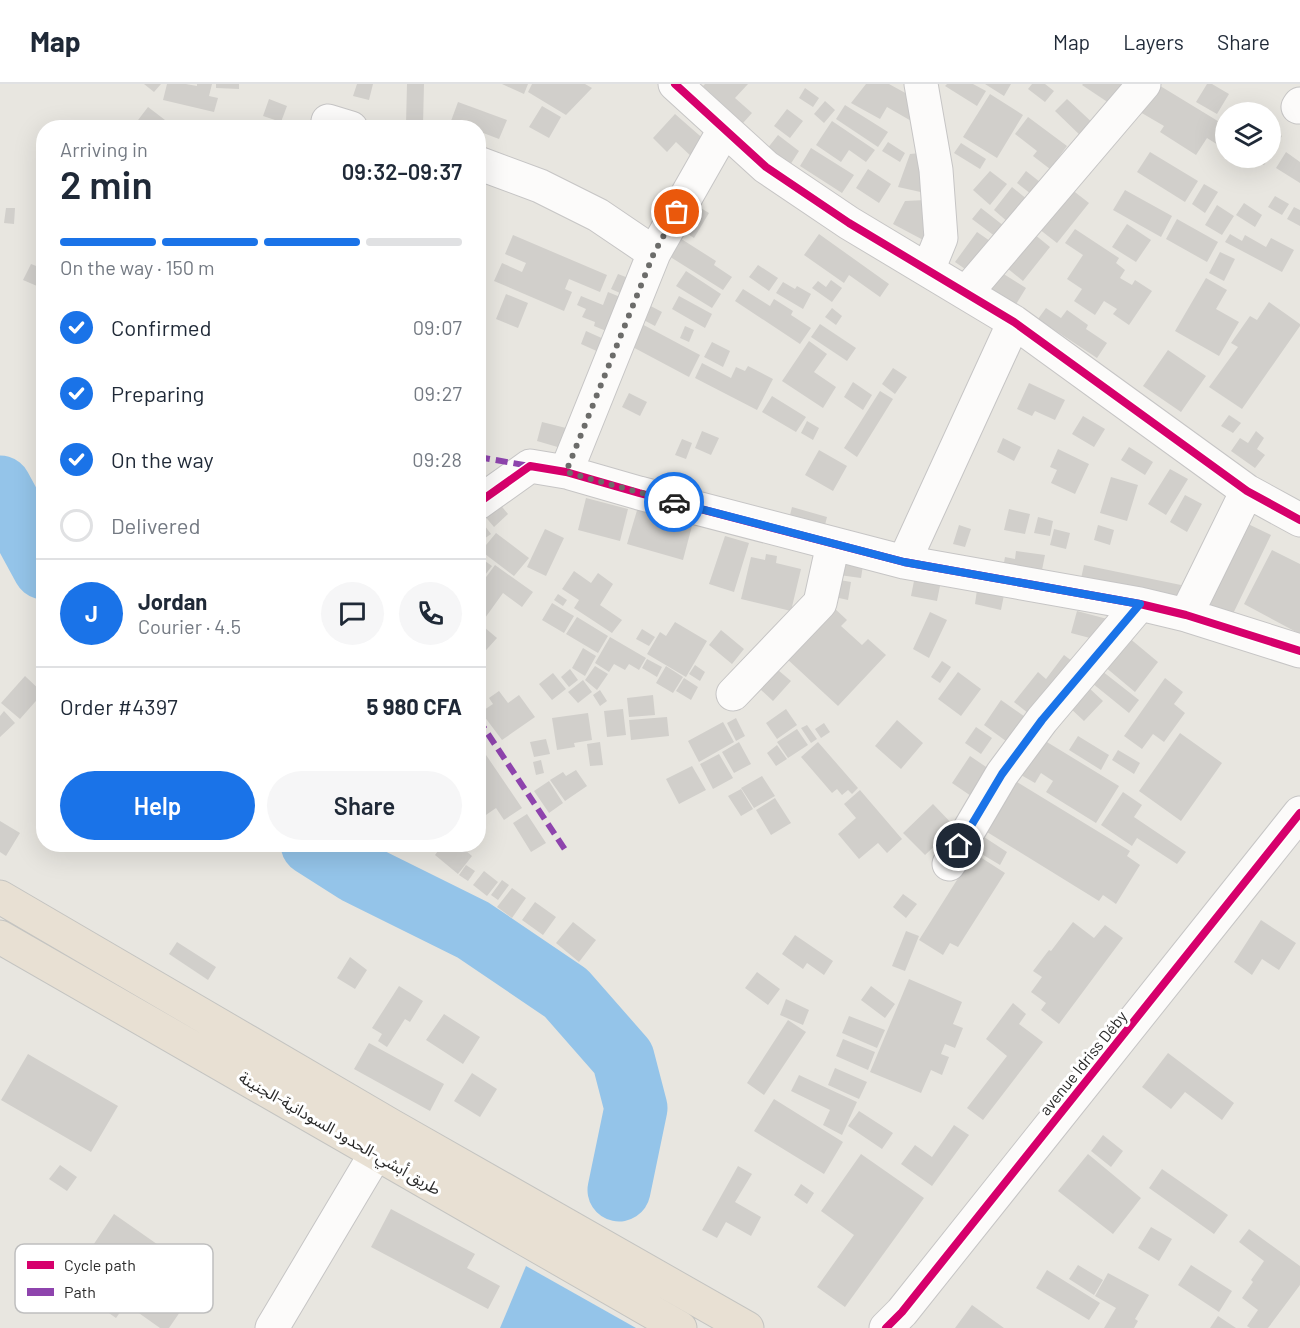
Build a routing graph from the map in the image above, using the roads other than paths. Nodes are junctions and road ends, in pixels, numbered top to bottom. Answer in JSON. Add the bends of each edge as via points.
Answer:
{"nodes":[{"id":1,"x":675,"y":84,"type":"edge"},
{"id":2,"x":921,"y":84,"type":"edge"},
{"id":3,"x":1144,"y":84,"type":"edge"},
{"id":4,"x":724,"y":130,"type":"junction"},
{"id":5,"x":486,"y":166,"type":"edge"},
{"id":6,"x":654,"y":253,"type":"junction"},
{"id":7,"x":928,"y":270,"type":"junction"},
{"id":8,"x":966,"y":293,"type":"junction"},
{"id":9,"x":1014,"y":322,"type":"junction"},
{"id":10,"x":566,"y":472,"type":"junction"},
{"id":11,"x":1247,"y":491,"type":"junction"},
{"id":12,"x":486,"y":497,"type":"edge"},
{"id":13,"x":1300,"y":520,"type":"edge"},
{"id":14,"x":833,"y":544,"type":"junction"},
{"id":15,"x":904,"y":562,"type":"junction"},
{"id":16,"x":1140,"y":604,"type":"junction"},
{"id":17,"x":1186,"y":615,"type":"junction"},
{"id":18,"x":1300,"y":651,"type":"edge"},
{"id":19,"x":733,"y":694,"type":"dead end"},
{"id":20,"x":1300,"y":813,"type":"edge"},
{"id":21,"x":949,"y":864,"type":"dead end"},
{"id":22,"x":0,"y":897,"type":"edge"},
{"id":23,"x":0,"y":937,"type":"edge"},
{"id":24,"x":392,"y":1126,"type":"junction"},
{"id":25,"x":375,"y":1154,"type":"junction"},
{"id":26,"x":272,"y":1328,"type":"edge"},
{"id":27,"x":680,"y":1328,"type":"edge"},
{"id":28,"x":747,"y":1328,"type":"edge"},
{"id":29,"x":886,"y":1328,"type":"edge"}],
"edges":[{"from":1,"to":4,"type":"street"},
{"from":2,"to":7,"type":"street","via":[[936,170],[941,238]]},
{"from":3,"to":8,"type":"street"},
{"from":4,"to":6,"type":"street"},
{"from":4,"to":7,"type":"street","via":[[766,167]]},
{"from":5,"to":6,"type":"street","via":[[540,186],[598,215]]},
{"from":6,"to":10,"type":"street"},
{"from":7,"to":8,"type":"street"},
{"from":8,"to":9,"type":"street"},
{"from":9,"to":11,"type":"street"},
{"from":9,"to":15,"type":"street"},
{"from":10,"to":12,"type":"street","via":[[530,466]]},
{"from":10,"to":14,"type":"street"},
{"from":11,"to":13,"type":"street"},
{"from":11,"to":17,"type":"street"},
{"from":14,"to":15,"type":"street"},
{"from":14,"to":19,"type":"street","via":[[820,603]]},
{"from":15,"to":16,"type":"street"},
{"from":16,"to":17,"type":"street"},
{"from":16,"to":21,"type":"street","via":[[1002,774]]},
{"from":17,"to":18,"type":"street"},
{"from":20,"to":29,"type":"street","name":"avenue Idriss Déby"},
{"from":22,"to":24,"type":"highway"},
{"from":23,"to":25,"type":"highway","name":"طريق أبشي-الحدود السودانية-الجنينة"},
{"from":24,"to":25,"type":"street"},
{"from":24,"to":28,"type":"highway"},
{"from":25,"to":26,"type":"street"},
{"from":25,"to":27,"type":"highway","name":"طريق أبشي-الحدود السودانية-الجنينة"}]}
